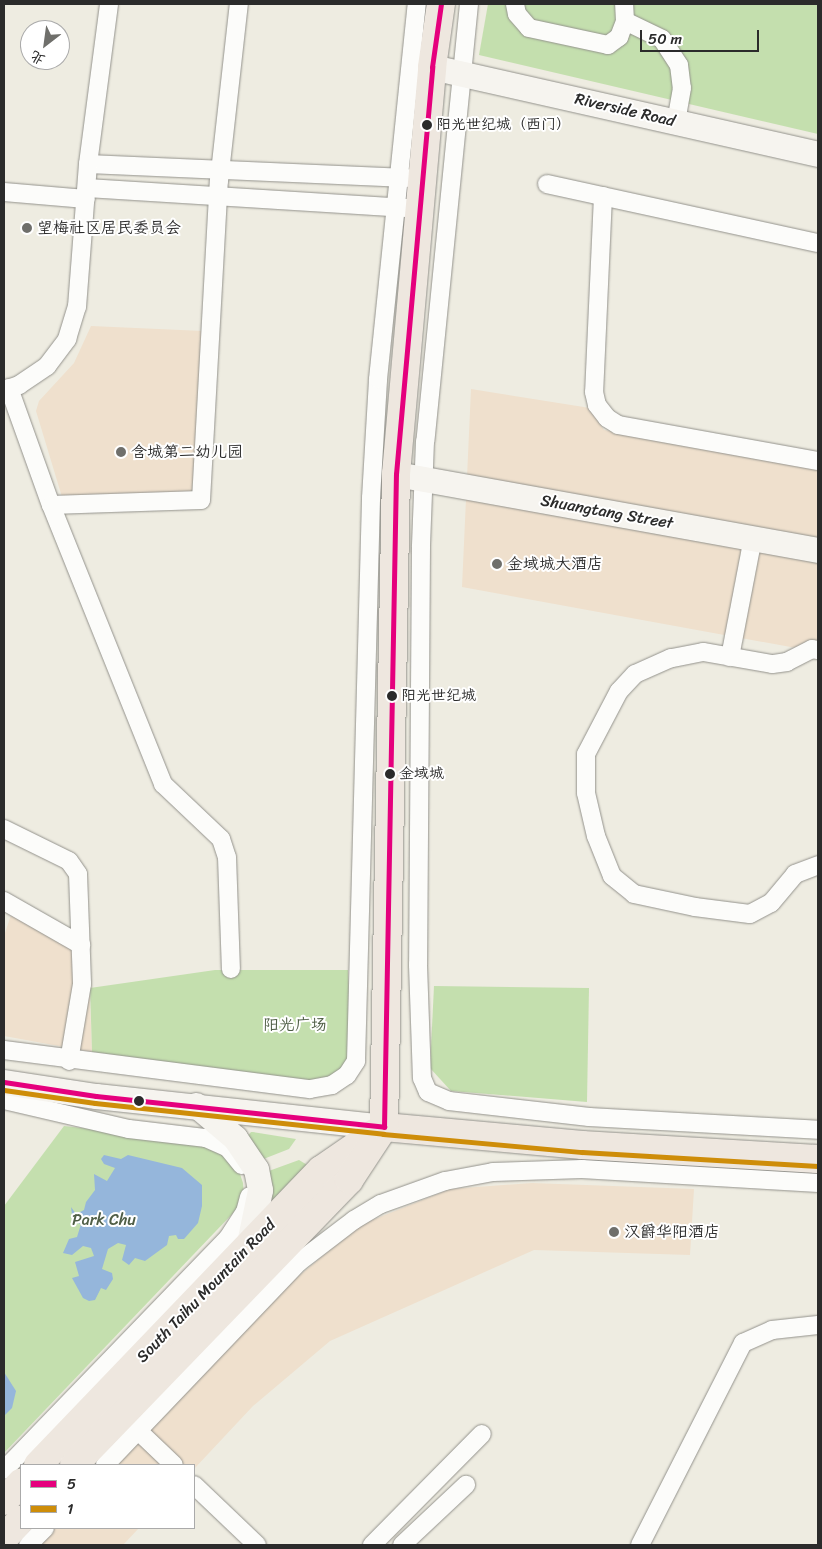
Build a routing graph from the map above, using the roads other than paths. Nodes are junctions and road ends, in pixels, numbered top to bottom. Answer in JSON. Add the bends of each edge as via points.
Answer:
{"nodes":[{"id":1,"x":108,"y":4,"type":"edge"},
{"id":2,"x":239,"y":4,"type":"edge"},
{"id":3,"x":417,"y":4,"type":"edge"},
{"id":4,"x":441,"y":4,"type":"edge"},
{"id":5,"x":469,"y":4,"type":"edge"},
{"id":6,"x":515,"y":4,"type":"edge"},
{"id":7,"x":624,"y":12,"type":"edge"},
{"id":8,"x":432,"y":67,"type":"junction"},
{"id":9,"x":460,"y":74,"type":"junction"},
{"id":10,"x":676,"y":122,"type":"junction"},
{"id":11,"x":818,"y":154,"type":"edge"},
{"id":12,"x":88,"y":164,"type":"junction"},
{"id":13,"x":220,"y":170,"type":"junction"},
{"id":14,"x":410,"y":178,"type":"junction"},
{"id":15,"x":547,"y":184,"type":"dead end"},
{"id":16,"x":4,"y":192,"type":"edge"},
{"id":17,"x":86,"y":193,"type":"junction"},
{"id":18,"x":218,"y":196,"type":"junction"},
{"id":19,"x":603,"y":196,"type":"junction"},
{"id":20,"x":407,"y":208,"type":"junction"},
{"id":21,"x":818,"y":244,"type":"edge"},
{"id":22,"x":6,"y":389,"type":"edge"},
{"id":23,"x":818,"y":461,"type":"edge"},
{"id":24,"x":396,"y":474,"type":"junction"},
{"id":25,"x":424,"y":479,"type":"junction"},
{"id":26,"x":51,"y":505,"type":"junction"},
{"id":27,"x":753,"y":538,"type":"junction"},
{"id":28,"x":818,"y":550,"type":"edge"},
{"id":29,"x":818,"y":650,"type":"edge"},
{"id":30,"x":730,"y":657,"type":"junction"},
{"id":31,"x":4,"y":829,"type":"edge"},
{"id":32,"x":818,"y":865,"type":"edge"},
{"id":33,"x":4,"y":901,"type":"edge"},
{"id":34,"x":81,"y":945,"type":"junction"},
{"id":35,"x":231,"y":969,"type":"dead end"},
{"id":36,"x":4,"y":1050,"type":"edge"},
{"id":37,"x":69,"y":1061,"type":"junction"},
{"id":38,"x":4,"y":1082,"type":"edge"},
{"id":39,"x":4,"y":1100,"type":"edge"},
{"id":40,"x":196,"y":1105,"type":"junction"},
{"id":41,"x":384,"y":1127,"type":"junction"},
{"id":42,"x":818,"y":1130,"type":"edge"},
{"id":43,"x":818,"y":1159,"type":"edge"},
{"id":44,"x":818,"y":1183,"type":"edge"},
{"id":45,"x":248,"y":1248,"type":"junction"},
{"id":46,"x":818,"y":1325,"type":"edge"},
{"id":47,"x":121,"y":1415,"type":"junction"},
{"id":48,"x":482,"y":1434,"type":"dead end"},
{"id":49,"x":40,"y":1464,"type":"edge"},
{"id":50,"x":75,"y":1464,"type":"edge"},
{"id":51,"x":105,"y":1464,"type":"edge"},
{"id":52,"x":173,"y":1464,"type":"edge"},
{"id":53,"x":4,"y":1470,"type":"edge"},
{"id":54,"x":20,"y":1484,"type":"edge"},
{"id":55,"x":466,"y":1485,"type":"dead end"},
{"id":56,"x":195,"y":1486,"type":"edge"},
{"id":57,"x":4,"y":1501,"type":"edge"},
{"id":58,"x":20,"y":1521,"type":"edge"},
{"id":59,"x":44,"y":1529,"type":"edge"},
{"id":60,"x":4,"y":1538,"type":"edge"},
{"id":61,"x":28,"y":1545,"type":"edge"},
{"id":62,"x":257,"y":1545,"type":"edge"},
{"id":63,"x":372,"y":1545,"type":"edge"},
{"id":64,"x":402,"y":1545,"type":"edge"},
{"id":65,"x":640,"y":1545,"type":"edge"}],
"edges":[{"from":1,"to":12,"type":"street"},
{"from":2,"to":13,"type":"street"},
{"from":3,"to":14,"type":"street"},
{"from":4,"to":8,"type":"main road"},
{"from":5,"to":9,"type":"street"},
{"from":6,"to":7,"type":"street","via":[[517,14],[529,28],[608,45],[619,38]]},
{"from":7,"to":10,"type":"street","via":[[662,39],[679,65],[682,88]]},
{"from":8,"to":9,"type":"street","name":"Riverside Road"},
{"from":8,"to":14,"type":"main road"},
{"from":9,"to":10,"type":"street","name":"Riverside Road"},
{"from":9,"to":25,"type":"street"},
{"from":10,"to":11,"type":"street","name":"Riverside Road"},
{"from":12,"to":13,"type":"street"},
{"from":12,"to":17,"type":"street"},
{"from":13,"to":14,"type":"street"},
{"from":13,"to":18,"type":"street"},
{"from":14,"to":20,"type":"main road"},
{"from":15,"to":19,"type":"street"},
{"from":16,"to":17,"type":"street"},
{"from":17,"to":18,"type":"street"},
{"from":17,"to":22,"type":"street","via":[[77,307],[67,339],[47,366],[19,385]]},
{"from":18,"to":20,"type":"street"},
{"from":18,"to":26,"type":"street","via":[[201,500]]},
{"from":19,"to":21,"type":"street"},
{"from":19,"to":23,"type":"street","via":[[594,392],[597,405],[607,418],[618,425]]},
{"from":20,"to":24,"type":"main road"},
{"from":20,"to":37,"type":"street","via":[[378,379],[371,498],[356,1061],[347,1075],[332,1085],[310,1089]]},
{"from":22,"to":26,"type":"street"},
{"from":24,"to":25,"type":"street","name":"Shuangtang Street"},
{"from":24,"to":41,"type":"main road"},
{"from":25,"to":27,"type":"street","name":"Shuangtang Street"},
{"from":25,"to":42,"type":"street","via":[[418,965],[425,1088],[449,1101],[589,1117]]},
{"from":26,"to":35,"type":"street","via":[[163,784],[221,839],[227,857]]},
{"from":27,"to":28,"type":"street","name":"Shuangtang Street"},
{"from":27,"to":30,"type":"street"},
{"from":29,"to":30,"type":"street","via":[[812,649],[787,662],[772,664]]},
{"from":30,"to":32,"type":"street","via":[[703,652],[671,658],[635,674],[619,691],[586,754],[586,793],[596,836],[612,876],[634,894],[750,914],[772,903],[795,874]]},
{"from":31,"to":34,"type":"street","via":[[75,866],[79,883]]},
{"from":33,"to":34,"type":"street"},
{"from":34,"to":37,"type":"street","via":[[82,984]]},
{"from":36,"to":37,"type":"street"},
{"from":38,"to":40,"type":"street","via":[[96,1096]]},
{"from":39,"to":53,"type":"street","via":[[129,1129],[206,1138],[228,1148],[240,1162],[246,1172],[249,1198],[245,1212],[228,1238]]},
{"from":40,"to":41,"type":"street"},
{"from":40,"to":45,"type":"street","via":[[235,1138],[256,1168],[260,1190]]},
{"from":41,"to":43,"type":"main road","via":[[582,1145]]},
{"from":41,"to":45,"type":"main road","name":"South Taihu Mountain Road","via":[[329,1162]]},
{"from":41,"to":47,"type":"main road","name":"South Taihu Mountain Road","via":[[349,1180]]},
{"from":44,"to":47,"type":"street","via":[[582,1169],[493,1172],[445,1181],[381,1204],[340,1229]]},
{"from":45,"to":47,"type":"main road","name":"South Taihu Mountain Road"},
{"from":46,"to":65,"type":"street","via":[[772,1330],[743,1343]]},
{"from":47,"to":49,"type":"main road","name":"South Taihu Mountain Road"},
{"from":47,"to":50,"type":"main road","name":"South Taihu Mountain Road"},
{"from":47,"to":51,"type":"street"},
{"from":47,"to":52,"type":"street"},
{"from":48,"to":63,"type":"street"},
{"from":54,"to":57,"type":"main road"},
{"from":55,"to":64,"type":"street"},
{"from":56,"to":62,"type":"street"},
{"from":58,"to":60,"type":"main road"},
{"from":59,"to":61,"type":"street"}]}
